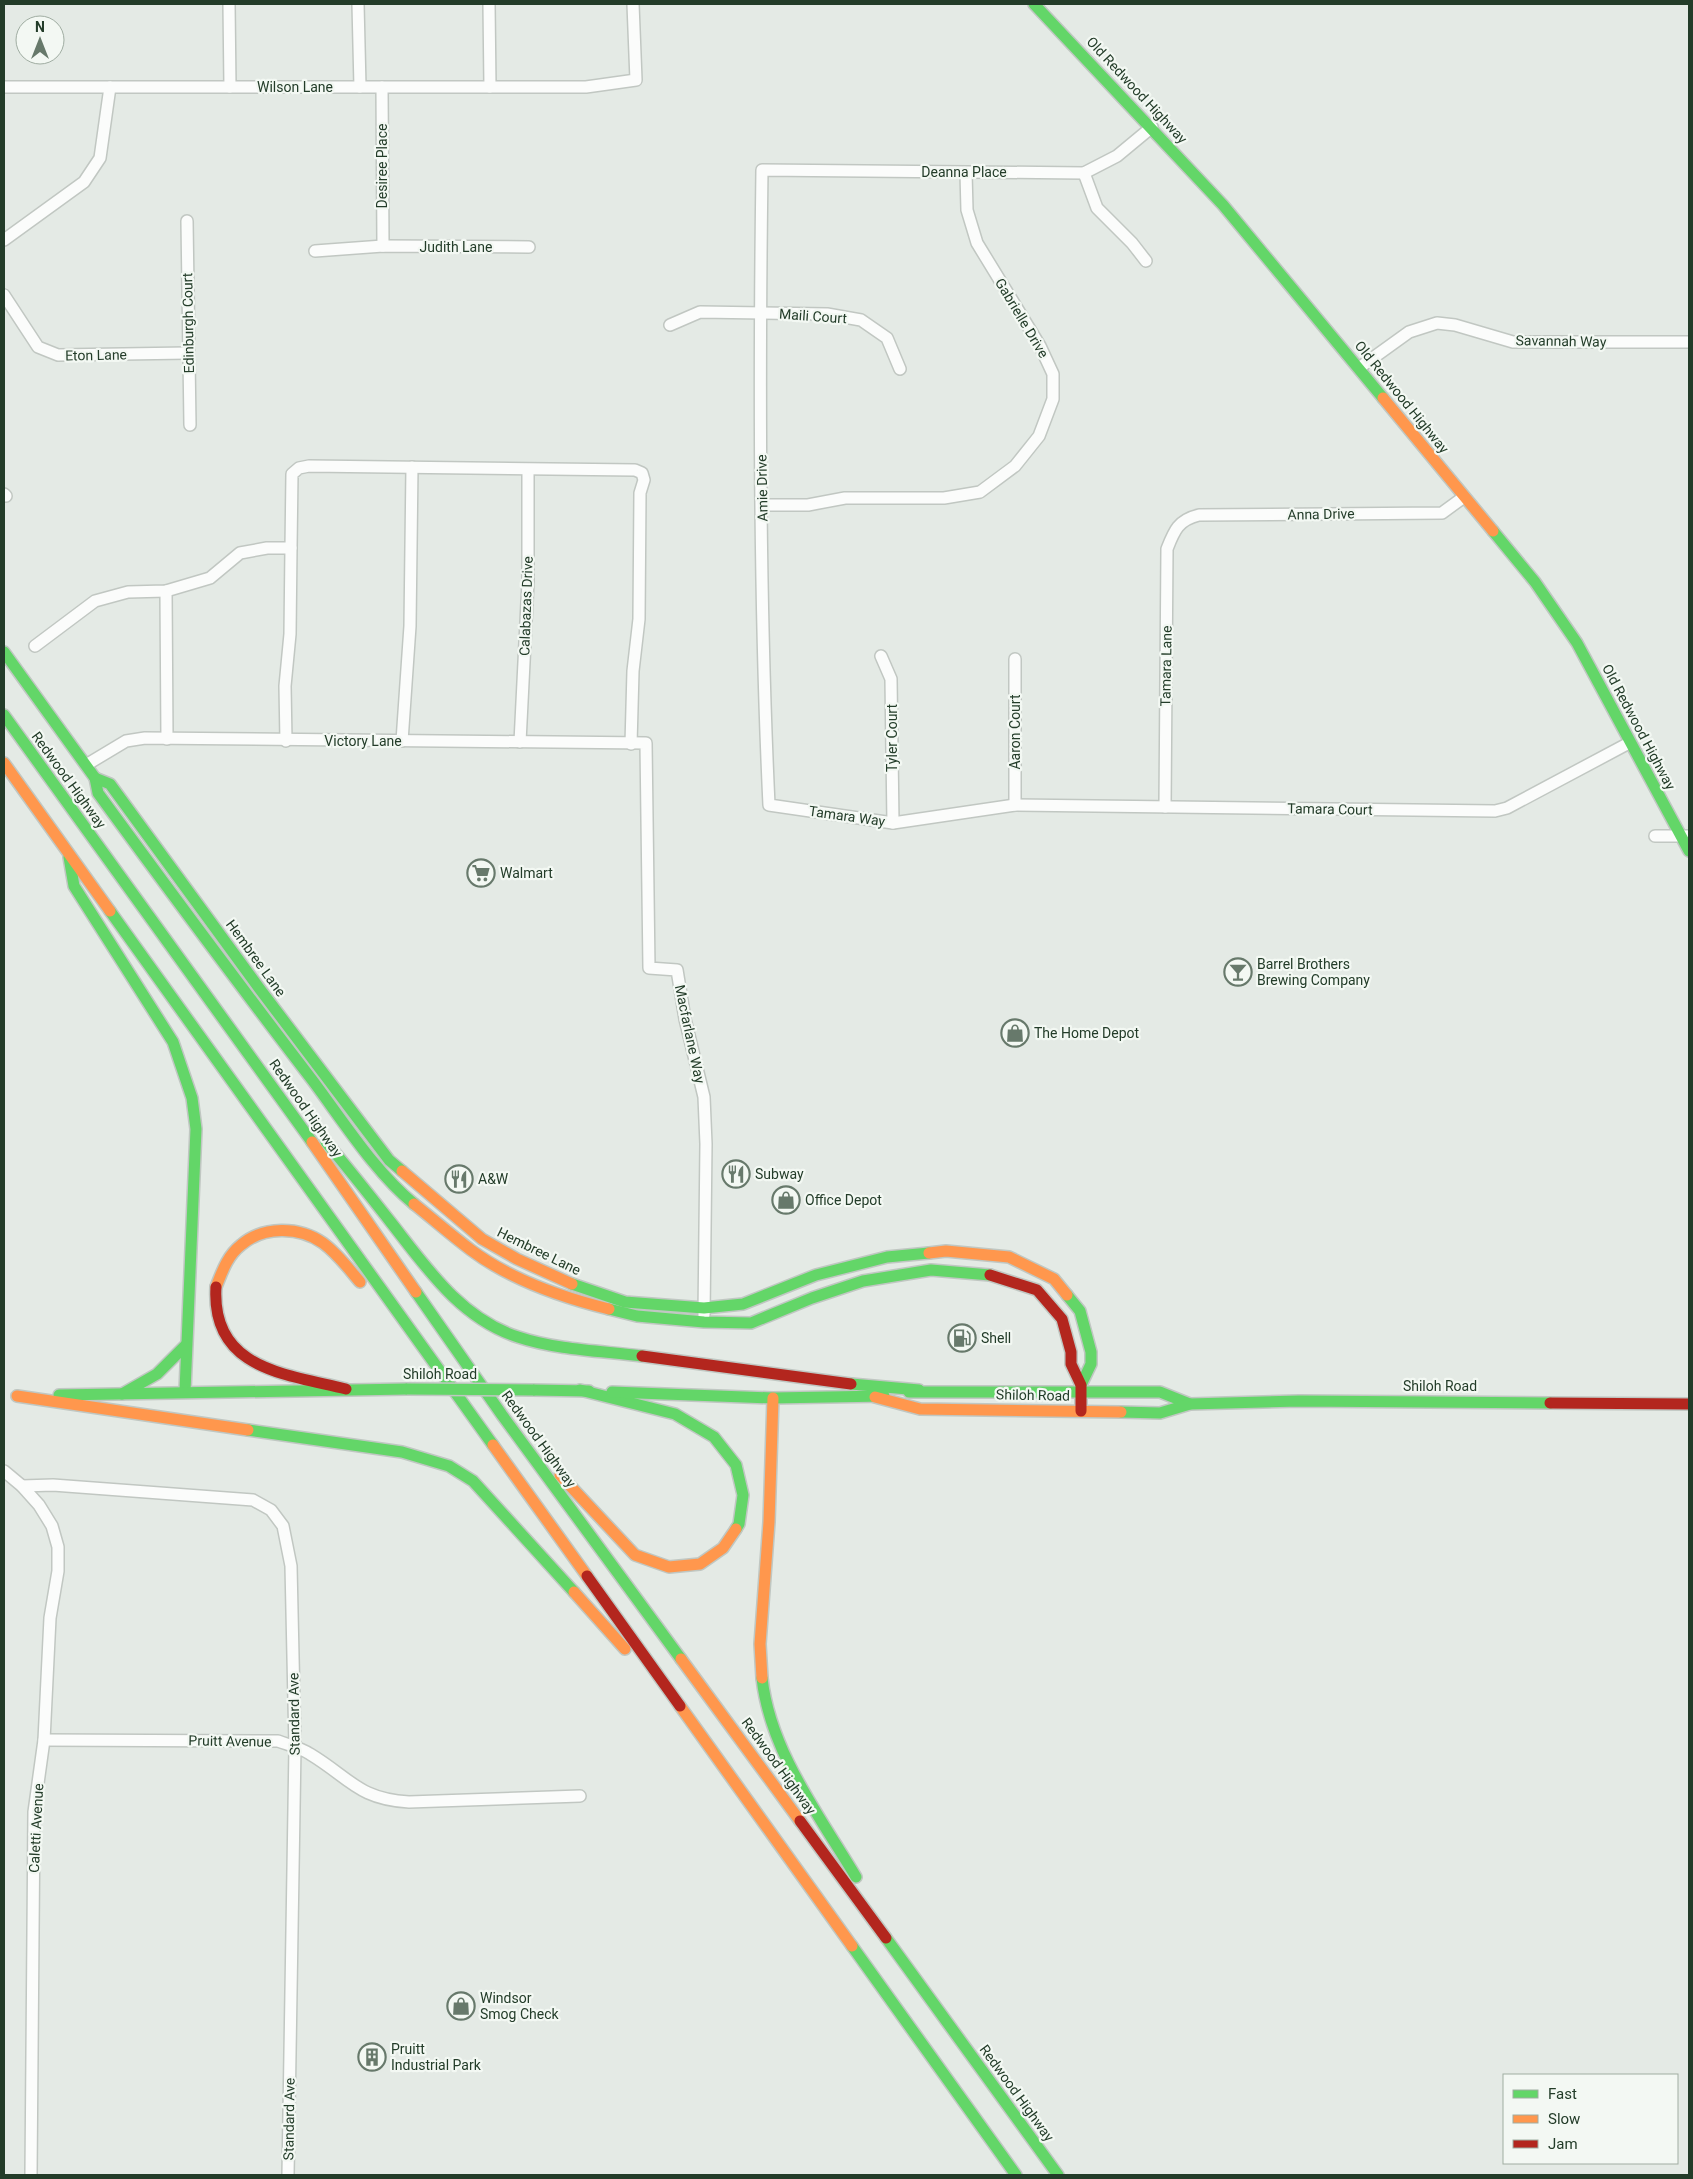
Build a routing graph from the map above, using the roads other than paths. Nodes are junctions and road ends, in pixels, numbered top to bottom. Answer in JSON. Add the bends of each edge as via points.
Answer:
{"nodes":[{"id":1,"x":229,"y":4,"type":"edge"},
{"id":2,"x":358,"y":4,"type":"edge"},
{"id":3,"x":489,"y":4,"type":"edge"},
{"id":4,"x":633,"y":4,"type":"edge"},
{"id":5,"x":1034,"y":4,"type":"edge"},
{"id":6,"x":4,"y":87,"type":"edge"},
{"id":7,"x":110,"y":87,"type":"junction"},
{"id":8,"x":230,"y":87,"type":"junction"},
{"id":9,"x":360,"y":87,"type":"junction"},
{"id":10,"x":382,"y":87,"type":"junction"},
{"id":11,"x":490,"y":87,"type":"junction"},
{"id":12,"x":1152,"y":128,"type":"junction"},
{"id":13,"x":762,"y":170,"type":"joint"},
{"id":14,"x":966,"y":173,"type":"junction"},
{"id":15,"x":1084,"y":173,"type":"junction"},
{"id":16,"x":187,"y":221,"type":"dead end"},
{"id":17,"x":4,"y":240,"type":"edge"},
{"id":18,"x":383,"y":246,"type":"junction"},
{"id":19,"x":529,"y":247,"type":"dead end"},
{"id":20,"x":315,"y":251,"type":"dead end"},
{"id":21,"x":1146,"y":261,"type":"dead end"},
{"id":22,"x":4,"y":295,"type":"edge"},
{"id":23,"x":760,"y":313,"type":"junction"},
{"id":24,"x":670,"y":324,"type":"dead end"},
{"id":25,"x":1689,"y":342,"type":"edge"},
{"id":26,"x":188,"y":353,"type":"junction"},
{"id":27,"x":1359,"y":368,"type":"junction"},
{"id":28,"x":900,"y":369,"type":"dead end"},
{"id":29,"x":190,"y":425,"type":"dead end"},
{"id":30,"x":412,"y":467,"type":"junction"},
{"id":31,"x":528,"y":470,"type":"junction"},
{"id":32,"x":1464,"y":497,"type":"junction"},
{"id":33,"x":762,"y":504,"type":"junction"},
{"id":34,"x":1176,"y":526,"type":"joint"},
{"id":35,"x":291,"y":548,"type":"junction"},
{"id":36,"x":166,"y":591,"type":"junction"},
{"id":37,"x":35,"y":646,"type":"dead end"},
{"id":38,"x":4,"y":652,"type":"edge"},
{"id":39,"x":881,"y":656,"type":"dead end"},
{"id":40,"x":1015,"y":659,"type":"dead end"},
{"id":41,"x":4,"y":715,"type":"edge"},
{"id":42,"x":167,"y":738,"type":"junction"},
{"id":43,"x":286,"y":741,"type":"junction"},
{"id":44,"x":402,"y":741,"type":"junction"},
{"id":45,"x":520,"y":742,"type":"junction"},
{"id":46,"x":646,"y":743,"type":"joint"},
{"id":47,"x":1629,"y":743,"type":"junction"},
{"id":48,"x":631,"y":744,"type":"junction"},
{"id":49,"x":4,"y":763,"type":"edge"},
{"id":50,"x":86,"y":765,"type":"junction"},
{"id":51,"x":96,"y":778,"type":"junction"},
{"id":52,"x":1015,"y":804,"type":"junction"},
{"id":53,"x":769,"y":805,"type":"joint"},
{"id":54,"x":1165,"y":807,"type":"junction"},
{"id":55,"x":893,"y":823,"type":"junction"},
{"id":56,"x":1686,"y":833,"type":"edge"},
{"id":57,"x":1654,"y":836,"type":"dead end"},
{"id":58,"x":1689,"y":851,"type":"edge"},
{"id":59,"x":68,"y":852,"type":"junction"},
{"id":60,"x":254,"y":1060,"type":"junction"},
{"id":61,"x":887,"y":1257,"type":"junction"},
{"id":62,"x":812,"y":1298,"type":"junction"},
{"id":63,"x":704,"y":1308,"type":"junction"},
{"id":64,"x":704,"y":1322,"type":"junction"},
{"id":65,"x":186,"y":1345,"type":"junction"},
{"id":66,"x":427,"y":1357,"type":"junction"},
{"id":67,"x":346,"y":1389,"type":"junction"},
{"id":68,"x":1081,"y":1389,"type":"junction"},
{"id":69,"x":580,"y":1390,"type":"junction"},
{"id":70,"x":919,"y":1390,"type":"junction"},
{"id":71,"x":185,"y":1391,"type":"junction"},
{"id":72,"x":122,"y":1394,"type":"junction"},
{"id":73,"x":4,"y":1396,"type":"edge"},
{"id":74,"x":17,"y":1396,"type":"junction"},
{"id":75,"x":875,"y":1397,"type":"junction"},
{"id":76,"x":773,"y":1398,"type":"junction"},
{"id":77,"x":1190,"y":1404,"type":"junction"},
{"id":78,"x":1689,"y":1404,"type":"edge"},
{"id":79,"x":1081,"y":1411,"type":"junction"},
{"id":80,"x":502,"y":1415,"type":"junction"},
{"id":81,"x":4,"y":1471,"type":"edge"},
{"id":82,"x":22,"y":1486,"type":"junction"},
{"id":83,"x":690,"y":1721,"type":"junction"},
{"id":84,"x":44,"y":1740,"type":"junction"},
{"id":85,"x":295,"y":1747,"type":"junction"},
{"id":86,"x":580,"y":1796,"type":"dead end"},
{"id":87,"x":910,"y":1970,"type":"junction"},
{"id":88,"x":30,"y":2175,"type":"edge"},
{"id":89,"x":288,"y":2175,"type":"edge"},
{"id":90,"x":1016,"y":2175,"type":"edge"},
{"id":91,"x":1058,"y":2175,"type":"edge"}],
"edges":[{"from":1,"to":8,"type":"street"},
{"from":2,"to":9,"type":"street"},
{"from":3,"to":11,"type":"street"},
{"from":4,"to":11,"type":"street","name":"Wilson Lane","via":[[636,80],[586,87]]},
{"from":5,"to":12,"type":"main road","name":"Old Redwood Highway"},
{"from":6,"to":7,"type":"street","name":"Wilson Lane"},
{"from":7,"to":8,"type":"street","name":"Wilson Lane"},
{"from":7,"to":17,"type":"street","via":[[100,158],[84,182]]},
{"from":8,"to":9,"type":"street","name":"Wilson Lane"},
{"from":9,"to":10,"type":"street","name":"Wilson Lane"},
{"from":10,"to":11,"type":"street","name":"Wilson Lane"},
{"from":10,"to":18,"type":"street","name":"Desiree Place"},
{"from":12,"to":15,"type":"street","name":"Deanna Place","via":[[1118,156]]},
{"from":12,"to":27,"type":"main road","name":"Old Redwood Highway","via":[[1223,205]]},
{"from":13,"to":14,"type":"street","name":"Deanna Place"},
{"from":13,"to":23,"type":"street","name":"Amie Drive"},
{"from":14,"to":15,"type":"street","name":"Deanna Place"},
{"from":14,"to":33,"type":"street","name":"Gabrielle Drive","via":[[967,210],[977,243],[1054,374],[1053,399],[1039,436],[1015,466],[980,492],[944,498],[845,498],[808,504]]},
{"from":15,"to":21,"type":"street","via":[[1098,208]]},
{"from":16,"to":26,"type":"street","name":"Edinburgh Court"},
{"from":18,"to":19,"type":"street","name":"Judith Lane"},
{"from":18,"to":20,"type":"street","name":"Judith Lane"},
{"from":22,"to":26,"type":"street","name":"Eton Lane","via":[[38,347],[58,355]]},
{"from":23,"to":24,"type":"street","name":"Maili Court","via":[[700,312]]},
{"from":23,"to":28,"type":"street","name":"Maili Court","via":[[827,314],[861,320],[887,338]]},
{"from":23,"to":33,"type":"street","name":"Amie Drive"},
{"from":25,"to":27,"type":"street","name":"Savannah Way","via":[[1513,342],[1437,323],[1408,332]]},
{"from":26,"to":29,"type":"street","name":"Edinburgh Court"},
{"from":27,"to":32,"type":"main road","name":"Old Redwood Highway"},
{"from":30,"to":31,"type":"street"},
{"from":30,"to":35,"type":"street","via":[[299,468],[292,474]]},
{"from":30,"to":44,"type":"street","via":[[410,626]]},
{"from":31,"to":45,"type":"street","name":"Calabazas Drive","via":[[528,582]]},
{"from":31,"to":48,"type":"street","via":[[628,469],[642,473],[639,619],[632,671]]},
{"from":32,"to":34,"type":"street","name":"Anna Drive","via":[[1442,513],[1199,515]]},
{"from":32,"to":47,"type":"main road","name":"Old Redwood Highway","via":[[1535,582],[1567,627]]},
{"from":33,"to":53,"type":"street","name":"Amie Drive","via":[[763,670]]},
{"from":34,"to":54,"type":"street","name":"Tamara Lane","via":[[1167,549]]},
{"from":35,"to":36,"type":"street","via":[[240,553],[210,578]]},
{"from":35,"to":43,"type":"street","via":[[290,634],[284,686]]},
{"from":36,"to":37,"type":"street","via":[[128,592],[95,601]]},
{"from":36,"to":42,"type":"street"},
{"from":38,"to":50,"type":"main road","name":"Hembree Lane"},
{"from":39,"to":55,"type":"street","name":"Tyler Court","via":[[891,679]]},
{"from":40,"to":52,"type":"street","name":"Aaron Court"},
{"from":41,"to":60,"type":"main road","name":"Redwood Highway"},
{"from":42,"to":43,"type":"street","name":"Victory Lane"},
{"from":42,"to":50,"type":"street","name":"Victory Lane","via":[[126,741]]},
{"from":43,"to":44,"type":"street","name":"Victory Lane"},
{"from":44,"to":45,"type":"street","name":"Victory Lane"},
{"from":45,"to":48,"type":"street","name":"Victory Lane"},
{"from":46,"to":48,"type":"street","name":"Victory Lane"},
{"from":46,"to":63,"type":"street","name":"Macfarlane Way","via":[[649,968],[677,970],[704,1097]]},
{"from":47,"to":54,"type":"street","name":"Tamara Court","via":[[1507,808],[1495,811]]},
{"from":47,"to":56,"type":"main road","name":"Old Redwood Highway"},
{"from":49,"to":59,"type":"main road"},
{"from":50,"to":51,"type":"main road","name":"Hembree Lane"},
{"from":51,"to":63,"type":"main road","name":"Hembree Lane","via":[[110,784],[389,1160],[418,1187],[482,1239],[581,1288],[625,1302]]},
{"from":51,"to":64,"type":"main road","name":"Hembree Lane","via":[[98,793],[247,996],[402,1194],[472,1251],[520,1279],[571,1300],[637,1316]]},
{"from":52,"to":54,"type":"street","name":"Tamara Court"},
{"from":52,"to":55,"type":"street","name":"Tamara Way"},
{"from":53,"to":55,"type":"street","name":"Tamara Way"},
{"from":56,"to":57,"type":"street"},
{"from":56,"to":58,"type":"main road","name":"Old Redwood Highway"},
{"from":59,"to":65,"type":"main road","via":[[74,886],[173,1042],[192,1098],[196,1129]]},
{"from":59,"to":66,"type":"main road"},
{"from":60,"to":70,"type":"main road","via":[[338,1155],[441,1287],[491,1327],[524,1340],[543,1343],[841,1383]]},
{"from":60,"to":80,"type":"main road","name":"Redwood Highway"},
{"from":61,"to":62,"type":"main road","via":[[872,1269],[824,1282],[816,1287]]},
{"from":61,"to":63,"type":"main road","name":"Hembree Lane","via":[[816,1275],[742,1304]]},
{"from":61,"to":68,"type":"main road","name":"Hembree Lane","via":[[946,1251],[1009,1257],[1054,1279],[1080,1311],[1091,1352],[1091,1364]]},
{"from":62,"to":64,"type":"main road","name":"Hembree Lane","via":[[751,1323]]},
{"from":62,"to":68,"type":"main road","name":"Hembree Lane","via":[[863,1281],[931,1270],[996,1275],[1020,1282],[1037,1290],[1062,1319],[1071,1364]]},
{"from":63,"to":64,"type":"street","name":"Macfarlane Way"},
{"from":65,"to":71,"type":"main road"},
{"from":65,"to":72,"type":"main road","via":[[154,1378]]},
{"from":66,"to":67,"type":"main road","via":[[322,1243],[294,1231],[271,1232],[247,1239],[228,1256],[216,1282],[215,1315],[226,1340],[250,1361]]},
{"from":66,"to":83,"type":"main road"},
{"from":67,"to":69,"type":"main road","name":"Shiloh Road","bridge":true},
{"from":67,"to":71,"type":"main road","name":"Shiloh Road"},
{"from":68,"to":70,"type":"main road","name":"Shiloh Road"},
{"from":68,"to":77,"type":"main road","name":"Shiloh Road","via":[[1160,1392]]},
{"from":68,"to":79,"type":"main road","name":"Hembree Lane"},
{"from":69,"to":76,"type":"main road","name":"Shiloh Road"},
{"from":69,"to":80,"type":"main road","via":[[675,1414],[702,1426],[721,1444],[740,1471],[744,1502],[737,1529],[718,1553],[695,1565],[680,1568],[664,1568],[635,1555]]},
{"from":70,"to":75,"type":"main road","name":"Shiloh Road"},
{"from":71,"to":72,"type":"main road","name":"Shiloh Road"},
{"from":72,"to":74,"type":"main road","name":"Shiloh Road"},
{"from":73,"to":74,"type":"main road","name":"Shiloh Road"},
{"from":74,"to":83,"type":"main road","via":[[402,1452],[449,1466],[473,1481]]},
{"from":75,"to":76,"type":"main road","name":"Shiloh Road"},
{"from":75,"to":79,"type":"main road","name":"Shiloh Road","via":[[920,1409]]},
{"from":76,"to":87,"type":"main road","via":[[768,1539],[758,1652],[763,1699],[779,1746]]},
{"from":77,"to":78,"type":"main road","name":"Shiloh Road","via":[[1299,1401]]},
{"from":77,"to":79,"type":"main road","name":"Shiloh Road","via":[[1160,1413]]},
{"from":80,"to":87,"type":"main road","name":"Redwood Highway"},
{"from":81,"to":82,"type":"street","name":"Caletti Avenue"},
{"from":82,"to":84,"type":"street","name":"Caletti Avenue","via":[[52,1526],[58,1547],[58,1571],[50,1618]]},
{"from":82,"to":85,"type":"street","name":"Standard Ave","via":[[53,1485],[253,1500],[271,1510],[283,1526],[291,1566]]},
{"from":83,"to":90,"type":"main road"},
{"from":84,"to":85,"type":"street","name":"Pruitt Avenue","via":[[258,1740],[278,1741]]},
{"from":84,"to":88,"type":"street","name":"Caletti Avenue","via":[[34,1812]]},
{"from":85,"to":86,"type":"street","name":"Pruitt Avenue","via":[[310,1754],[355,1788],[388,1801]]},
{"from":85,"to":89,"type":"street","name":"Standard Ave"},
{"from":87,"to":91,"type":"main road","name":"Redwood Highway"}]}
